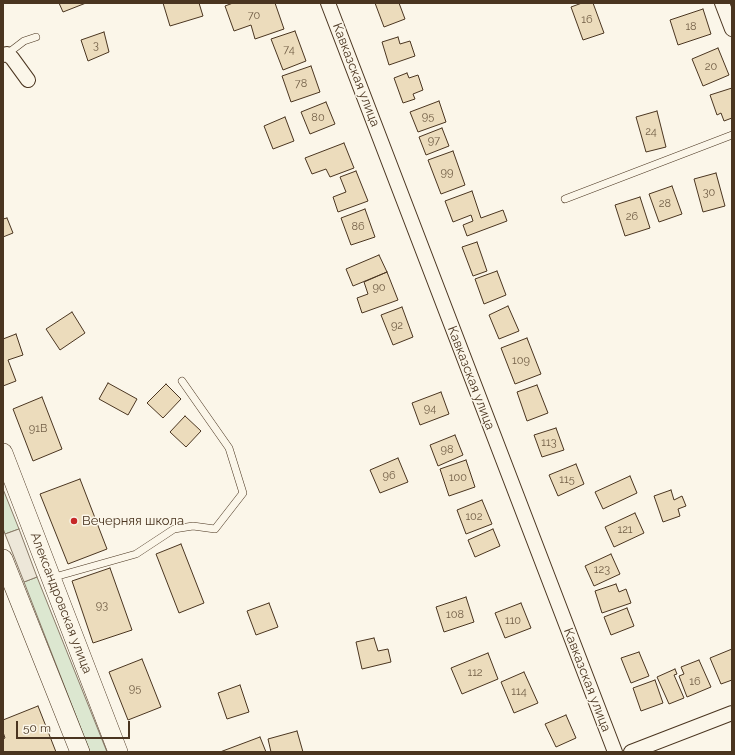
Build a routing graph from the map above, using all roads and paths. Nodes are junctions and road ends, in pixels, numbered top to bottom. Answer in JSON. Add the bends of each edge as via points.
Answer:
{"nodes":[{"id":1,"x":328,"y":3,"type":"edge"},
{"id":2,"x":722,"y":3,"type":"edge"},
{"id":3,"x":732,"y":29,"type":"edge"},
{"id":4,"x":36,"y":37,"type":"dead end"},
{"id":5,"x":5,"y":54,"type":"edge"},
{"id":6,"x":28,"y":80,"type":"dead end"},
{"id":7,"x":732,"y":135,"type":"edge"},
{"id":8,"x":565,"y":199,"type":"dead end"},
{"id":9,"x":182,"y":381,"type":"dead end"},
{"id":10,"x":3,"y":453,"type":"edge"},
{"id":11,"x":3,"y":559,"type":"edge"},
{"id":12,"x":51,"y":578,"type":"junction"},
{"id":13,"x":732,"y":713,"type":"edge"},
{"id":14,"x":80,"y":752,"type":"edge"},
{"id":15,"x":118,"y":752,"type":"edge"},
{"id":16,"x":615,"y":752,"type":"edge"},
{"id":17,"x":631,"y":752,"type":"edge"}],
"edges":[{"from":1,"to":16,"type":"street","name":"Кавказская улица"},
{"from":2,"to":3,"type":"street"},
{"from":4,"to":5,"type":"lane","via":[[24,41]]},
{"from":5,"to":6,"type":"street","via":[[12,58]]},
{"from":7,"to":8,"type":"lane"},
{"from":9,"to":12,"type":"lane","via":[[229,448],[243,492],[215,529],[193,526],[174,529],[136,554]]},
{"from":10,"to":12,"type":"street","name":"Александровская улица"},
{"from":11,"to":14,"type":"street"},
{"from":12,"to":15,"type":"street","name":"Александровская улица"},
{"from":13,"to":17,"type":"street"}]}
